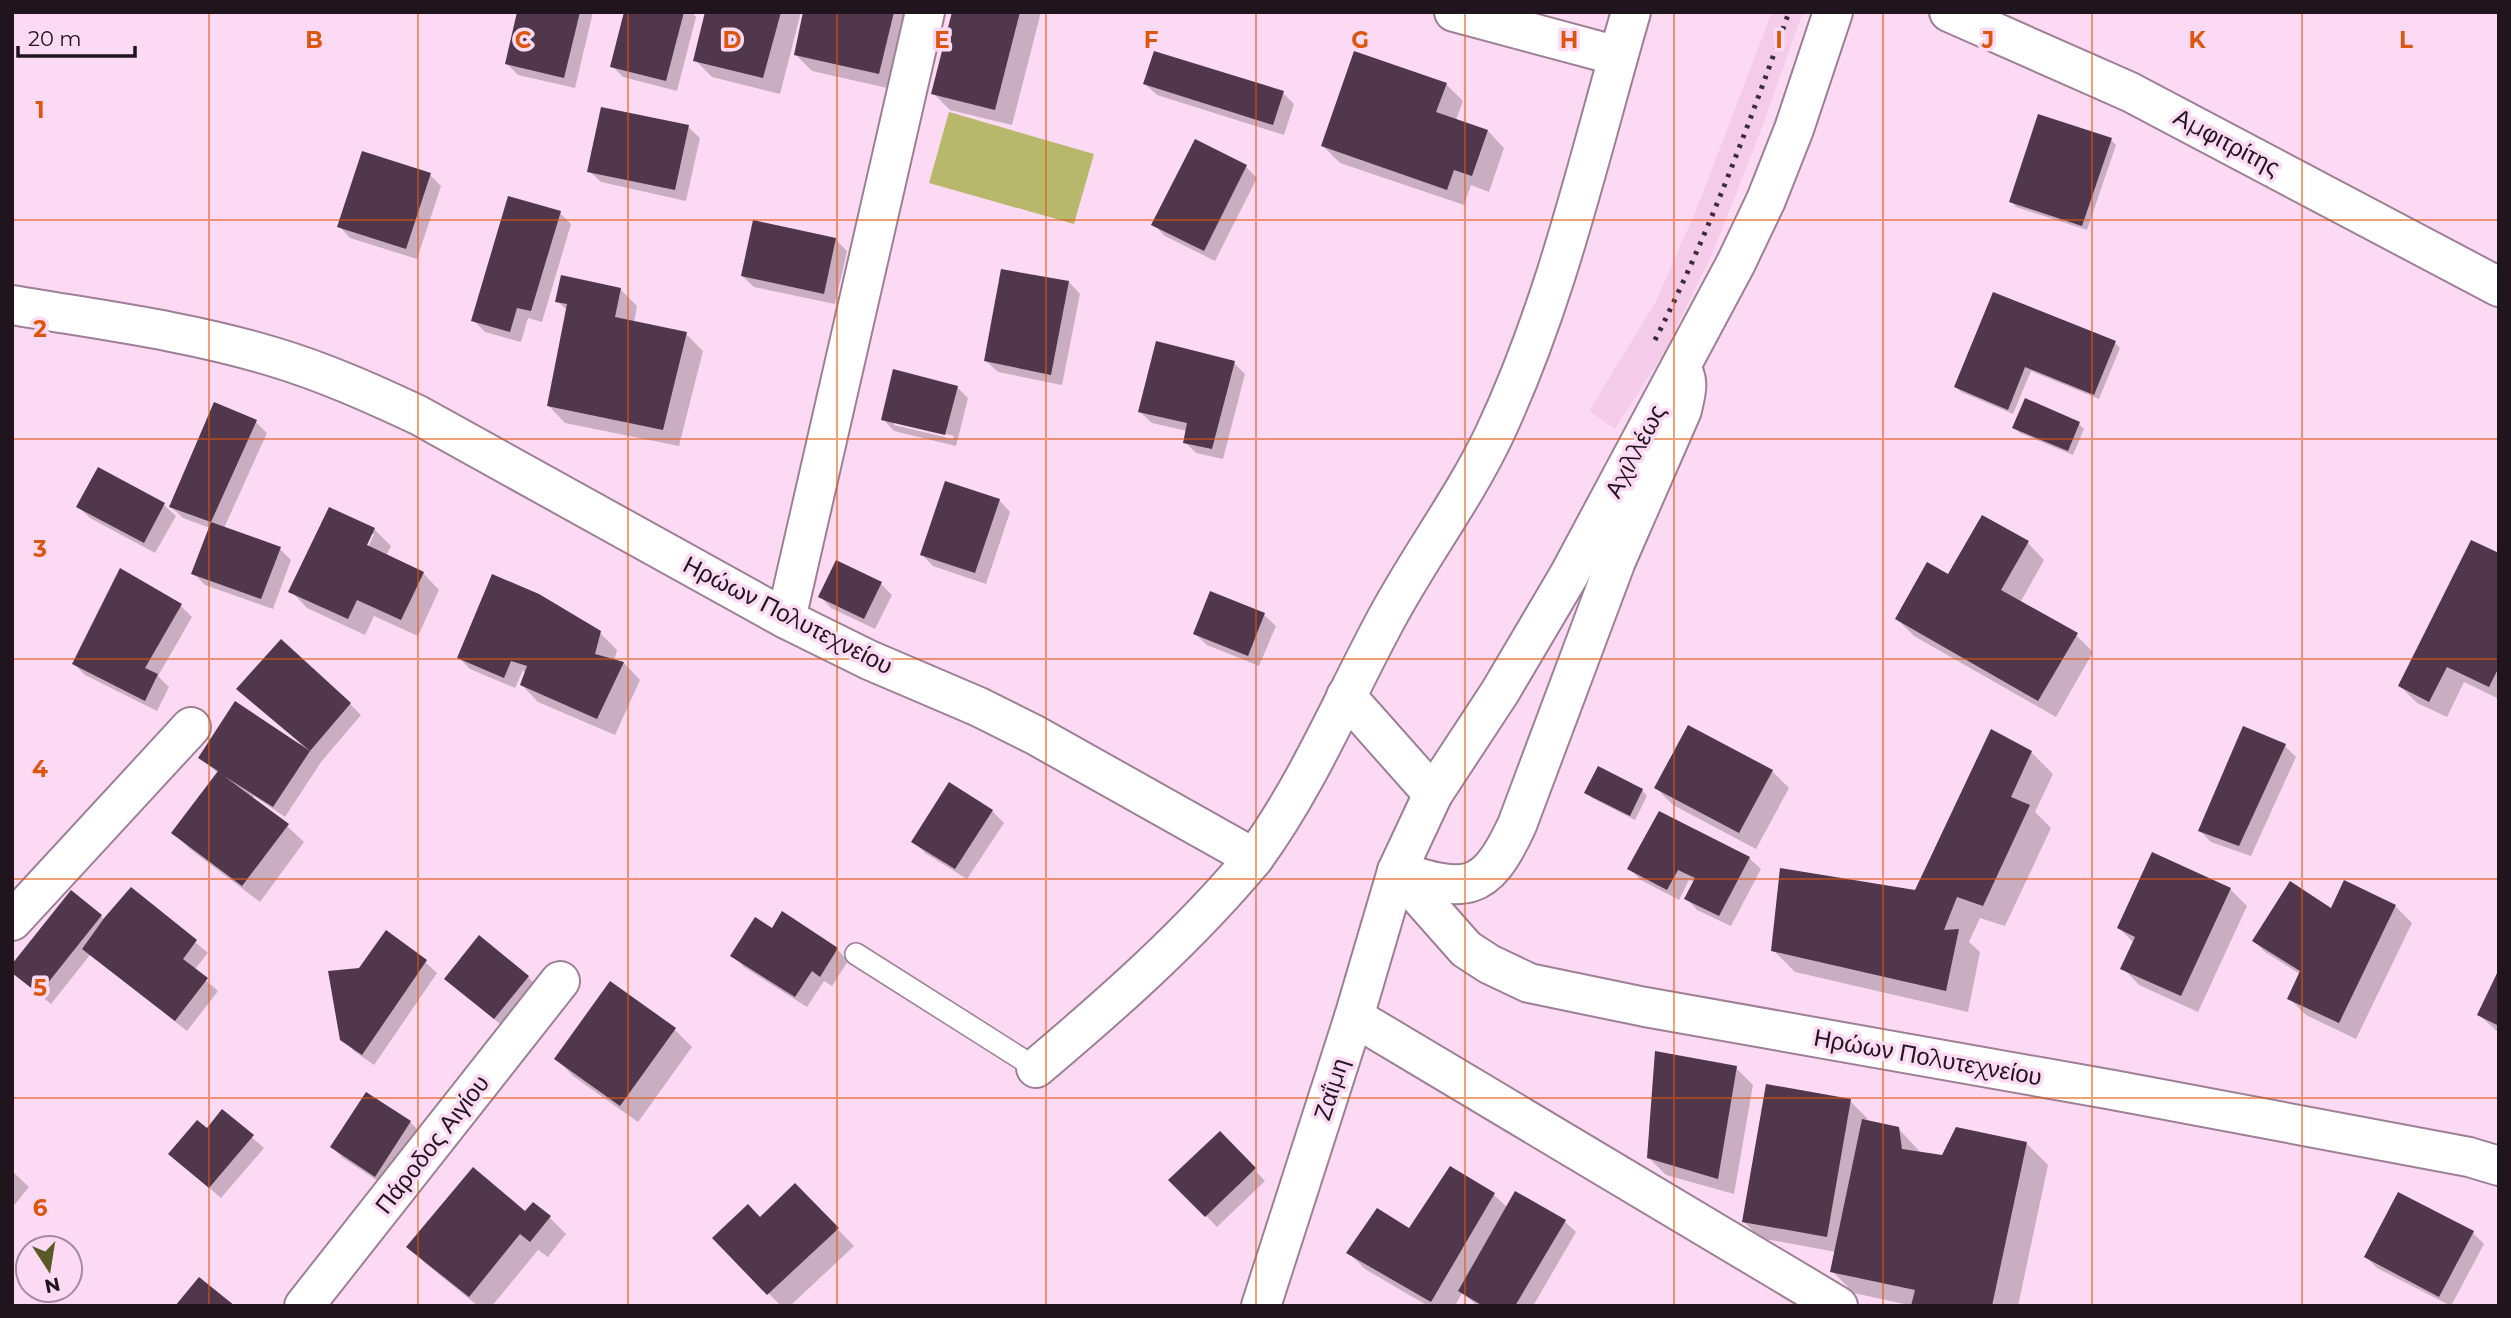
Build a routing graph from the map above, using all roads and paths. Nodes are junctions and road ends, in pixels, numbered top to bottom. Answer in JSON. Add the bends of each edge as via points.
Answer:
{"nodes":[{"id":1,"x":925,"y":12,"type":"edge"},
{"id":2,"x":1454,"y":12,"type":"edge"},
{"id":3,"x":1631,"y":12,"type":"edge"},
{"id":4,"x":1833,"y":12,"type":"edge"},
{"id":5,"x":1949,"y":12,"type":"edge"},
{"id":6,"x":1618,"y":56,"type":"junction"},
{"id":7,"x":2499,"y":287,"type":"edge"},
{"id":8,"x":12,"y":305,"type":"edge"},
{"id":9,"x":1681,"y":368,"type":"junction"},
{"id":10,"x":786,"y":619,"type":"junction"},
{"id":11,"x":1346,"y":696,"type":"junction"},
{"id":12,"x":191,"y":727,"type":"dead end"},
{"id":13,"x":1433,"y":794,"type":"junction"},
{"id":14,"x":1254,"y":858,"type":"junction"},
{"id":15,"x":1397,"y":871,"type":"junction"},
{"id":16,"x":12,"y":921,"type":"edge"},
{"id":17,"x":856,"y":954,"type":"dead end"},
{"id":18,"x":560,"y":981,"type":"dead end"},
{"id":19,"x":1354,"y":1017,"type":"junction"},
{"id":20,"x":1036,"y":1068,"type":"joint"},
{"id":21,"x":2499,"y":1167,"type":"edge"},
{"id":22,"x":304,"y":1306,"type":"edge"},
{"id":23,"x":1261,"y":1306,"type":"edge"},
{"id":24,"x":1838,"y":1306,"type":"edge"}],
"edges":[{"from":1,"to":10,"type":"street"},
{"from":2,"to":6,"type":"street"},
{"from":3,"to":6,"type":"street"},
{"from":4,"to":9,"type":"street","name":"Αχιλλέως","via":[[1766,200]]},
{"from":5,"to":7,"type":"street","name":"Αμφιτρίτης","via":[[2130,92]]},
{"from":6,"to":11,"type":"street","via":[[1536,337],[1482,459],[1386,618]]},
{"from":8,"to":10,"type":"street","name":"Ηρώων Πολυτεχνείου","via":[[194,337],[274,357],[355,385]]},
{"from":9,"to":13,"type":"street","name":"Αχιλλέως","via":[[1569,575]]},
{"from":9,"to":15,"type":"street","via":[[1687,385],[1682,410],[1616,561],[1505,852],[1472,883],[1443,883]]},
{"from":10,"to":14,"type":"street","name":"Ηρώων Πολυτεχνείου","via":[[1035,735]]},
{"from":11,"to":13,"type":"street"},
{"from":11,"to":14,"type":"street","via":[[1278,825]]},
{"from":12,"to":16,"type":"street"},
{"from":13,"to":15,"type":"street","name":"Αχιλλέως"},
{"from":14,"to":20,"type":"street","via":[[1119,998]]},
{"from":15,"to":19,"type":"street","name":"Ζαΐμη"},
{"from":15,"to":21,"type":"street","name":"Ηρώων Πολυτεχνείου","via":[[1466,949],[1529,983],[2469,1157]]},
{"from":17,"to":20,"type":"lane"},
{"from":18,"to":22,"type":"street","name":"Πάροδος Αιγίου"},
{"from":19,"to":23,"type":"street","name":"Ζαΐμη"},
{"from":19,"to":24,"type":"street"}]}
